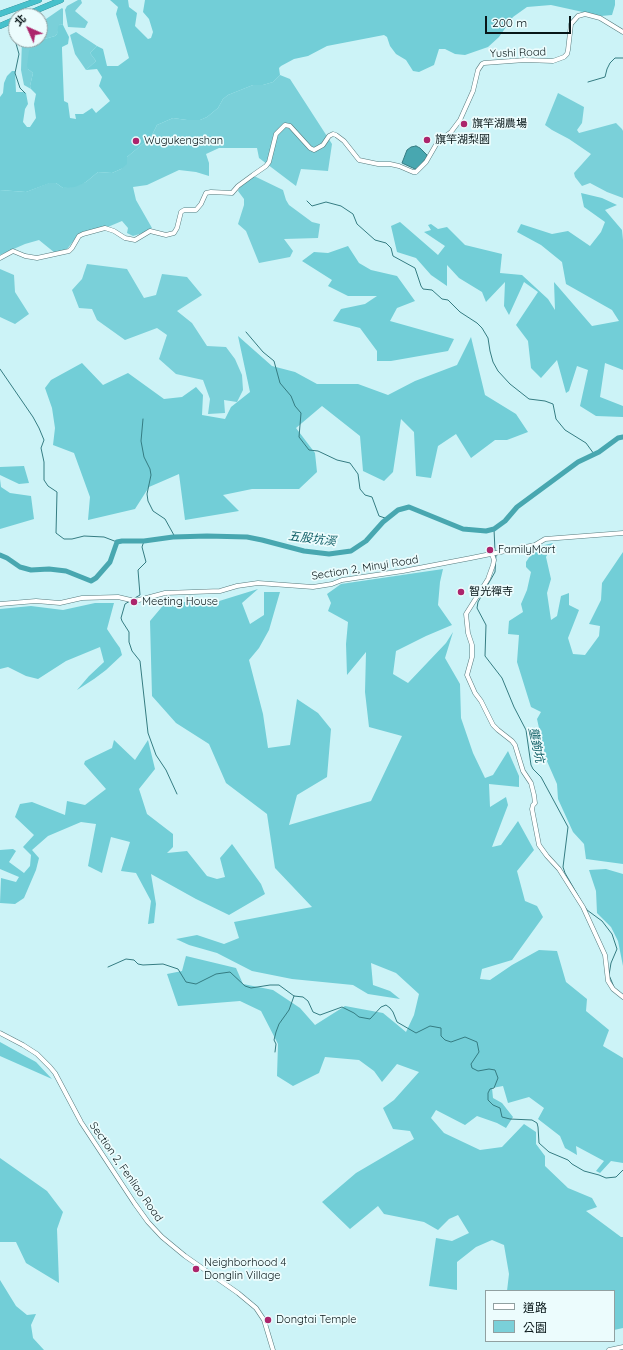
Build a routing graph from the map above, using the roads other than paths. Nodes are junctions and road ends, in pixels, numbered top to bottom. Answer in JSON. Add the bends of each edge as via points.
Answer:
{"nodes":[{"id":1,"x":39,"y":0,"type":"edge"},
{"id":2,"x":61,"y":0,"type":"edge"},
{"id":3,"x":42,"y":8,"type":"edge"},
{"id":4,"x":0,"y":14,"type":"edge"},
{"id":5,"x":623,"y":32,"type":"edge"},
{"id":6,"x":0,"y":258,"type":"edge"},
{"id":7,"x":623,"y":533,"type":"edge"},
{"id":8,"x":495,"y":553,"type":"junction"},
{"id":9,"x":0,"y":604,"type":"edge"},
{"id":10,"x":623,"y":997,"type":"edge"},
{"id":11,"x":0,"y":1033,"type":"edge"},
{"id":12,"x":623,"y":1347,"type":"edge"},
{"id":13,"x":273,"y":1350,"type":"edge"},
{"id":14,"x":609,"y":1350,"type":"edge"}],
"edges":[{"from":1,"to":4,"type":"highway"},
{"from":2,"to":3,"type":"highway"},
{"from":5,"to":6,"type":"street","name":"Yushi Road","via":[[600,18],[585,14],[578,16],[570,24],[568,50],[564,57],[553,61],[525,60],[482,64],[460,120],[451,132],[437,143],[426,162],[416,172],[399,166],[360,160],[344,141],[333,134],[314,150],[290,126],[285,125],[276,134],[266,166],[232,193],[206,193],[199,208],[181,212],[174,233],[166,235],[150,231],[135,240],[105,228],[79,236],[72,248],[62,252],[37,258],[13,251]]},
{"from":7,"to":8,"type":"street","name":"Section 2, Minyi Road","via":[[545,540],[535,545]]},
{"from":8,"to":9,"type":"street","name":"Section 2, Minyi Road","via":[[313,586],[258,583],[220,591],[165,593],[135,601],[118,597],[82,598],[60,603],[36,601]]},
{"from":8,"to":10,"type":"street","via":[[494,565],[488,579],[466,614],[472,645],[467,675],[494,725],[515,746],[534,795],[535,803],[532,809],[539,845],[559,869],[583,907],[605,955],[608,981],[612,989]]},
{"from":11,"to":13,"type":"street","name":"Section 2, Fenliao Road","via":[[37,1054],[50,1067],[81,1122],[148,1222],[184,1256],[256,1308],[264,1320]]},
{"from":12,"to":14,"type":"street"}]}
